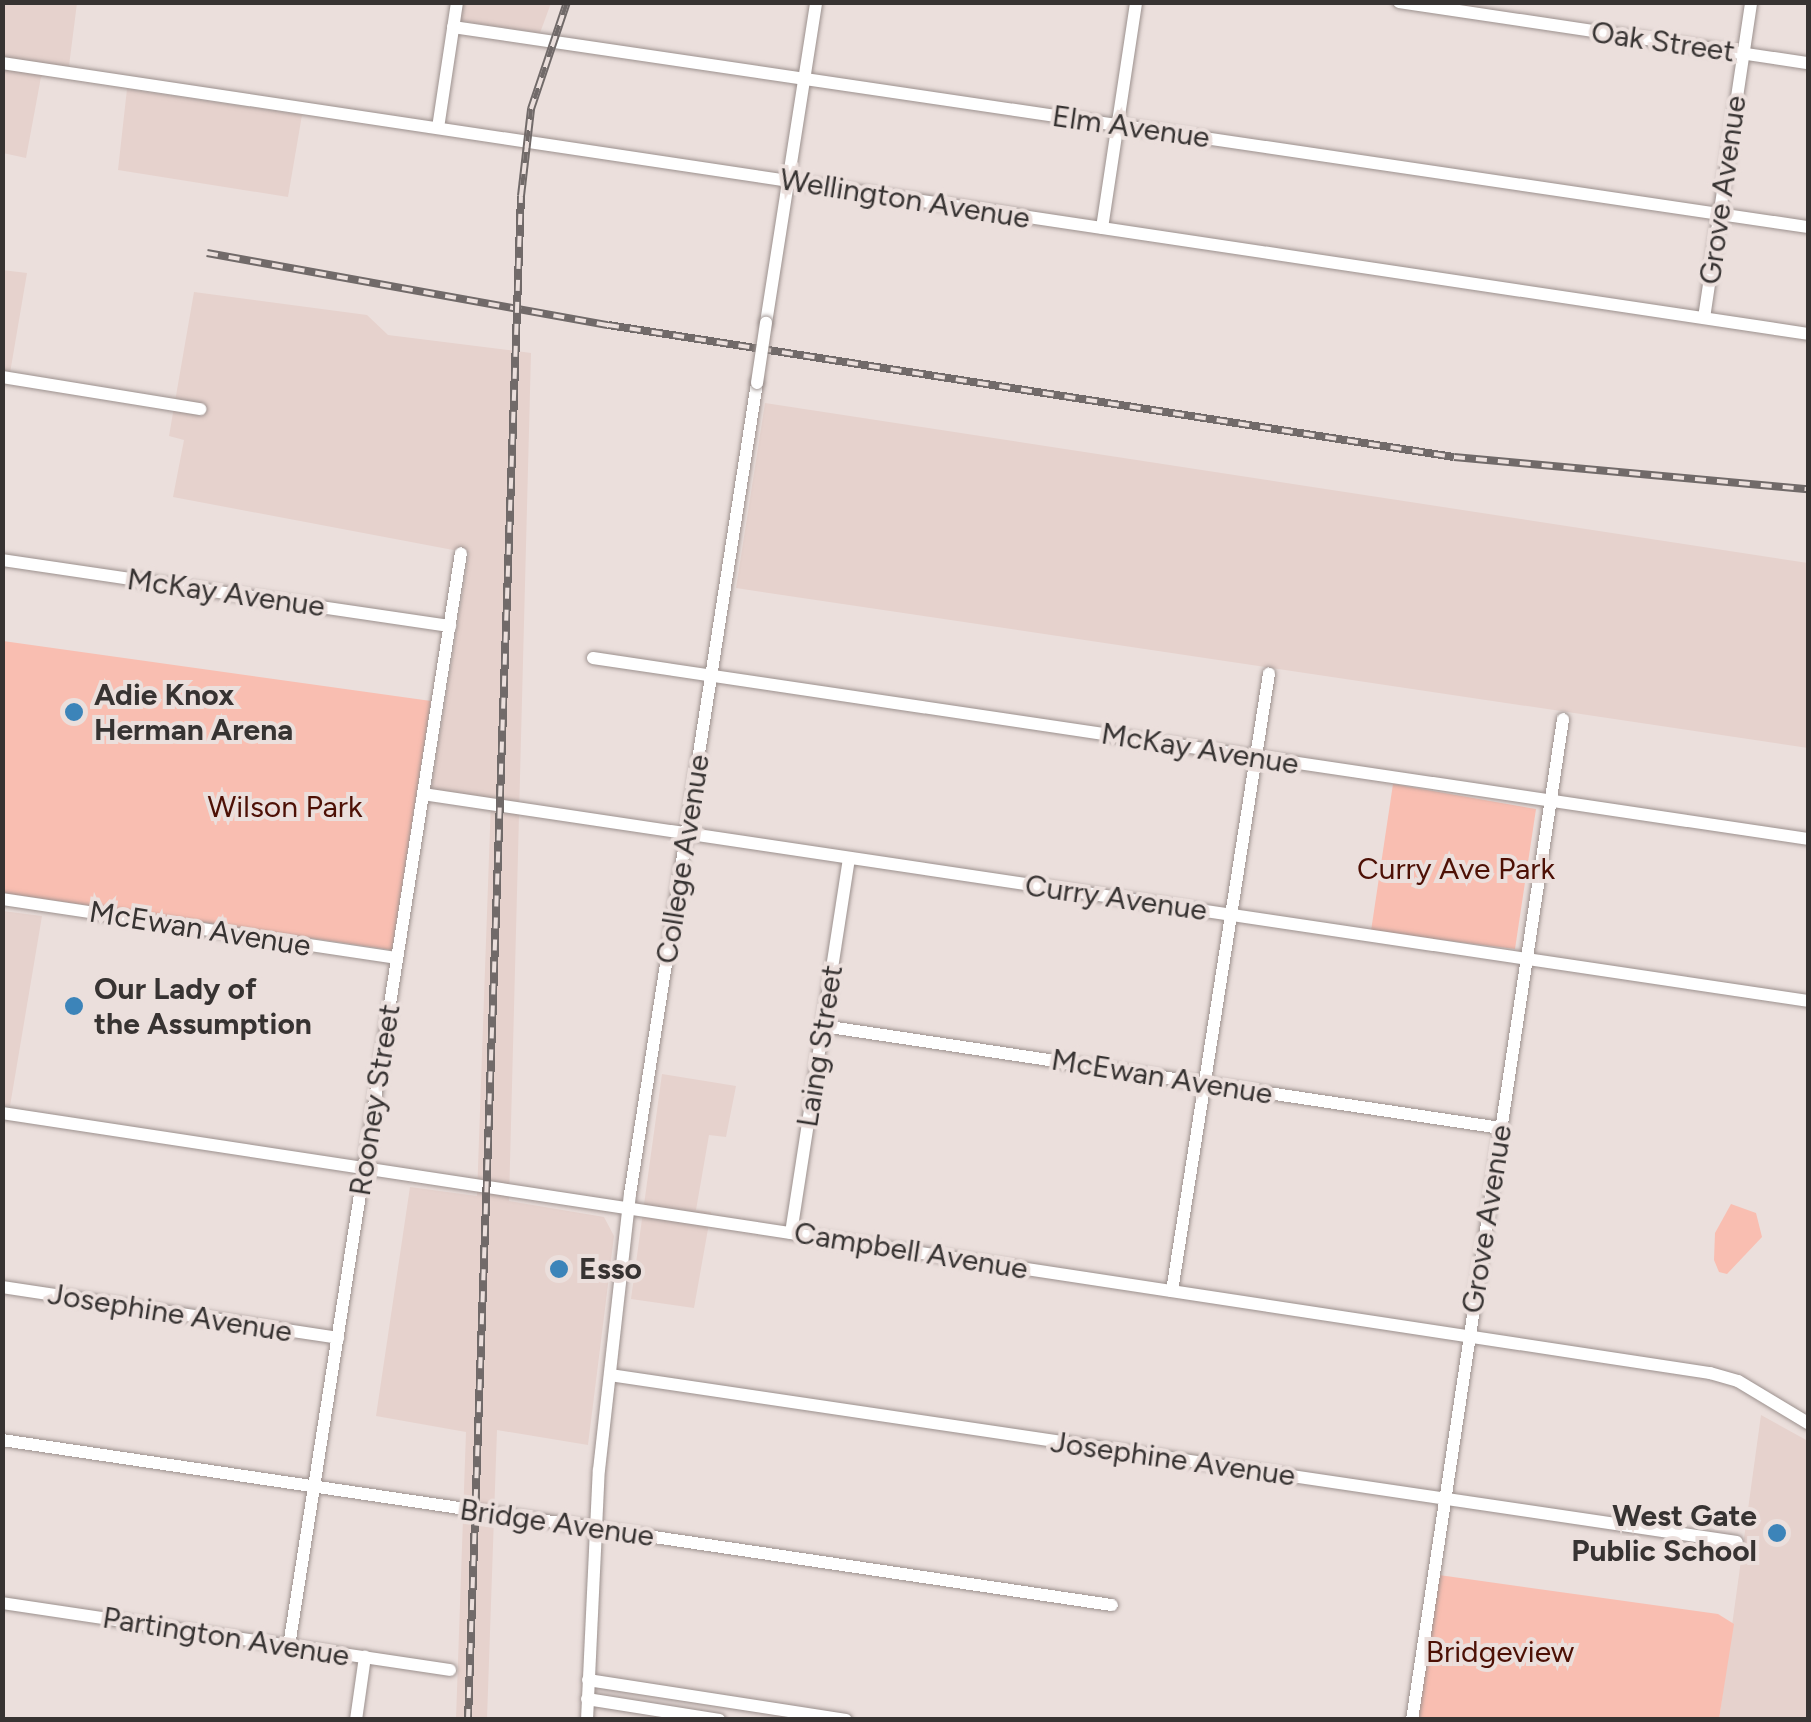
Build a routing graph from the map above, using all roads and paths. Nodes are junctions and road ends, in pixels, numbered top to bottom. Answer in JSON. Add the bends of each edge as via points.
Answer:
{"nodes":[{"id":1,"x":457,"y":2,"type":"edge"},
{"id":2,"x":816,"y":2,"type":"edge"},
{"id":3,"x":1136,"y":2,"type":"edge"},
{"id":4,"x":1398,"y":2,"type":"edge"},
{"id":5,"x":1751,"y":2,"type":"edge"},
{"id":6,"x":453,"y":27,"type":"junction"},
{"id":7,"x":1743,"y":54,"type":"junction"},
{"id":8,"x":2,"y":63,"type":"edge"},
{"id":9,"x":1808,"y":63,"type":"edge"},
{"id":10,"x":804,"y":79,"type":"junction"},
{"id":11,"x":1118,"y":126,"type":"junction"},
{"id":12,"x":438,"y":128,"type":"junction"},
{"id":13,"x":788,"y":181,"type":"junction"},
{"id":14,"x":1719,"y":214,"type":"junction"},
{"id":15,"x":1102,"y":228,"type":"junction"},
{"id":16,"x":1808,"y":228,"type":"edge"},
{"id":17,"x":1704,"y":318,"type":"junction"},
{"id":18,"x":1808,"y":334,"type":"edge"},
{"id":19,"x":2,"y":377,"type":"edge"},
{"id":20,"x":200,"y":408,"type":"dead end"},
{"id":21,"x":461,"y":553,"type":"dead end"},
{"id":22,"x":2,"y":560,"type":"edge"},
{"id":23,"x":450,"y":626,"type":"junction"},
{"id":24,"x":592,"y":658,"type":"dead end"},
{"id":25,"x":1269,"y":674,"type":"dead end"},
{"id":26,"x":711,"y":676,"type":"junction"},
{"id":27,"x":1562,"y":719,"type":"dead end"},
{"id":28,"x":1254,"y":757,"type":"junction"},
{"id":29,"x":423,"y":794,"type":"junction"},
{"id":30,"x":1550,"y":801,"type":"junction"},
{"id":31,"x":686,"y":834,"type":"junction"},
{"id":32,"x":1808,"y":840,"type":"edge"},
{"id":33,"x":848,"y":858,"type":"junction"},
{"id":34,"x":2,"y":899,"type":"edge"},
{"id":35,"x":1230,"y":915,"type":"junction"},
{"id":36,"x":397,"y":958,"type":"junction"},
{"id":37,"x":1526,"y":959,"type":"junction"},
{"id":38,"x":1808,"y":1001,"type":"edge"},
{"id":39,"x":823,"y":1026,"type":"junction"},
{"id":40,"x":1204,"y":1083,"type":"junction"},
{"id":41,"x":2,"y":1113,"type":"edge"},
{"id":42,"x":1501,"y":1128,"type":"junction"},
{"id":43,"x":364,"y":1168,"type":"junction"},
{"id":44,"x":629,"y":1209,"type":"junction"},
{"id":45,"x":790,"y":1233,"type":"junction"},
{"id":46,"x":2,"y":1288,"type":"edge"},
{"id":47,"x":1172,"y":1291,"type":"junction"},
{"id":48,"x":1470,"y":1336,"type":"junction"},
{"id":49,"x":338,"y":1338,"type":"junction"},
{"id":50,"x":610,"y":1375,"type":"junction"},
{"id":51,"x":1808,"y":1423,"type":"edge"},
{"id":52,"x":2,"y":1440,"type":"edge"},
{"id":53,"x":314,"y":1486,"type":"junction"},
{"id":54,"x":1445,"y":1499,"type":"junction"},
{"id":55,"x":594,"y":1528,"type":"junction"},
{"id":56,"x":1737,"y":1542,"type":"dead end"},
{"id":57,"x":2,"y":1603,"type":"edge"},
{"id":58,"x":1112,"y":1605,"type":"dead end"},
{"id":59,"x":289,"y":1646,"type":"junction"},
{"id":60,"x":365,"y":1657,"type":"junction"},
{"id":61,"x":450,"y":1670,"type":"dead end"},
{"id":62,"x":588,"y":1680,"type":"junction"},
{"id":63,"x":588,"y":1699,"type":"junction"},
{"id":64,"x":356,"y":1720,"type":"edge"},
{"id":65,"x":586,"y":1720,"type":"edge"},
{"id":66,"x":719,"y":1720,"type":"edge"},
{"id":67,"x":846,"y":1720,"type":"edge"},
{"id":68,"x":1412,"y":1720,"type":"edge"}],
"edges":[{"from":1,"to":6,"type":"street"},
{"from":2,"to":10,"type":"street","name":"College Avenue"},
{"from":3,"to":11,"type":"street"},
{"from":4,"to":7,"type":"street","name":"Oak Street"},
{"from":5,"to":7,"type":"street","name":"Grove Avenue"},
{"from":6,"to":10,"type":"street","name":"Elm Avenue"},
{"from":6,"to":12,"type":"street"},
{"from":7,"to":9,"type":"street","name":"Oak Street"},
{"from":7,"to":14,"type":"street","name":"Grove Avenue"},
{"from":8,"to":12,"type":"street","name":"Wellington Avenue"},
{"from":10,"to":11,"type":"street","name":"Elm Avenue"},
{"from":10,"to":13,"type":"street","name":"College Avenue"},
{"from":11,"to":14,"type":"street","name":"Elm Avenue"},
{"from":11,"to":15,"type":"street"},
{"from":12,"to":13,"type":"street","name":"Wellington Avenue"},
{"from":13,"to":15,"type":"street","name":"Wellington Avenue"},
{"from":13,"to":26,"type":"street","name":"College Avenue","bridge":true},
{"from":14,"to":16,"type":"street","name":"Elm Avenue"},
{"from":14,"to":17,"type":"street","name":"Grove Avenue"},
{"from":15,"to":17,"type":"street","name":"Wellington Avenue"},
{"from":17,"to":18,"type":"street","name":"Wellington Avenue"},
{"from":19,"to":20,"type":"street"},
{"from":21,"to":23,"type":"street","name":"Rooney Street"},
{"from":22,"to":23,"type":"street","name":"McKay Avenue"},
{"from":23,"to":29,"type":"street","name":"Rooney Street"},
{"from":24,"to":26,"type":"street","name":"McKay Avenue"},
{"from":25,"to":28,"type":"street"},
{"from":26,"to":28,"type":"street","name":"McKay Avenue"},
{"from":26,"to":31,"type":"street","name":"College Avenue"},
{"from":27,"to":30,"type":"street","name":"Grove Avenue"},
{"from":28,"to":30,"type":"street","name":"McKay Avenue"},
{"from":28,"to":35,"type":"street"},
{"from":29,"to":31,"type":"street","name":"Curry Avenue"},
{"from":29,"to":36,"type":"street","name":"Rooney Street"},
{"from":30,"to":32,"type":"street","name":"McKay Avenue"},
{"from":30,"to":37,"type":"street","name":"Grove Avenue"},
{"from":31,"to":33,"type":"street","name":"Curry Avenue"},
{"from":31,"to":44,"type":"street","name":"College Avenue"},
{"from":33,"to":35,"type":"street","name":"Curry Avenue"},
{"from":33,"to":39,"type":"street","name":"Laing Street"},
{"from":34,"to":36,"type":"street","name":"McEwan Avenue"},
{"from":35,"to":37,"type":"street","name":"Curry Avenue"},
{"from":35,"to":40,"type":"street"},
{"from":36,"to":43,"type":"street","name":"Rooney Street"},
{"from":37,"to":38,"type":"street","name":"Curry Avenue"},
{"from":37,"to":42,"type":"street","name":"Grove Avenue"},
{"from":39,"to":40,"type":"street","name":"McEwan Avenue"},
{"from":39,"to":45,"type":"street","name":"Laing Street"},
{"from":40,"to":42,"type":"street","name":"McEwan Avenue"},
{"from":40,"to":47,"type":"street"},
{"from":41,"to":43,"type":"street","name":"Campbell Avenue"},
{"from":42,"to":48,"type":"street","name":"Grove Avenue"},
{"from":43,"to":44,"type":"street","name":"Campbell Avenue"},
{"from":43,"to":49,"type":"street","name":"Rooney Street"},
{"from":44,"to":45,"type":"street","name":"Campbell Avenue"},
{"from":44,"to":50,"type":"street","name":"College Avenue"},
{"from":45,"to":47,"type":"street","name":"Campbell Avenue"},
{"from":46,"to":49,"type":"street","name":"Josephine Avenue"},
{"from":47,"to":48,"type":"street","name":"Campbell Avenue"},
{"from":48,"to":51,"type":"street","name":"Campbell Avenue","via":[[1710,1373]]},
{"from":48,"to":54,"type":"street","name":"Grove Avenue"},
{"from":49,"to":53,"type":"street","name":"Rooney Street"},
{"from":50,"to":54,"type":"street","name":"Josephine Avenue"},
{"from":50,"to":55,"type":"street","name":"College Avenue"},
{"from":52,"to":53,"type":"street","name":"Bridge Avenue"},
{"from":53,"to":55,"type":"street","name":"Bridge Avenue"},
{"from":53,"to":59,"type":"street","name":"Rooney Street"},
{"from":54,"to":56,"type":"street","name":"Josephine Avenue"},
{"from":54,"to":68,"type":"street","name":"Grove Avenue"},
{"from":55,"to":58,"type":"street","name":"Bridge Avenue"},
{"from":55,"to":62,"type":"street","name":"College Avenue"},
{"from":57,"to":59,"type":"street","name":"Partington Avenue"},
{"from":59,"to":60,"type":"street","name":"Partington Avenue"},
{"from":60,"to":61,"type":"street","name":"Partington Avenue"},
{"from":60,"to":64,"type":"street"},
{"from":62,"to":63,"type":"street","name":"College Avenue"},
{"from":62,"to":67,"type":"street"},
{"from":63,"to":65,"type":"street","name":"College Avenue"},
{"from":63,"to":66,"type":"street"}]}
